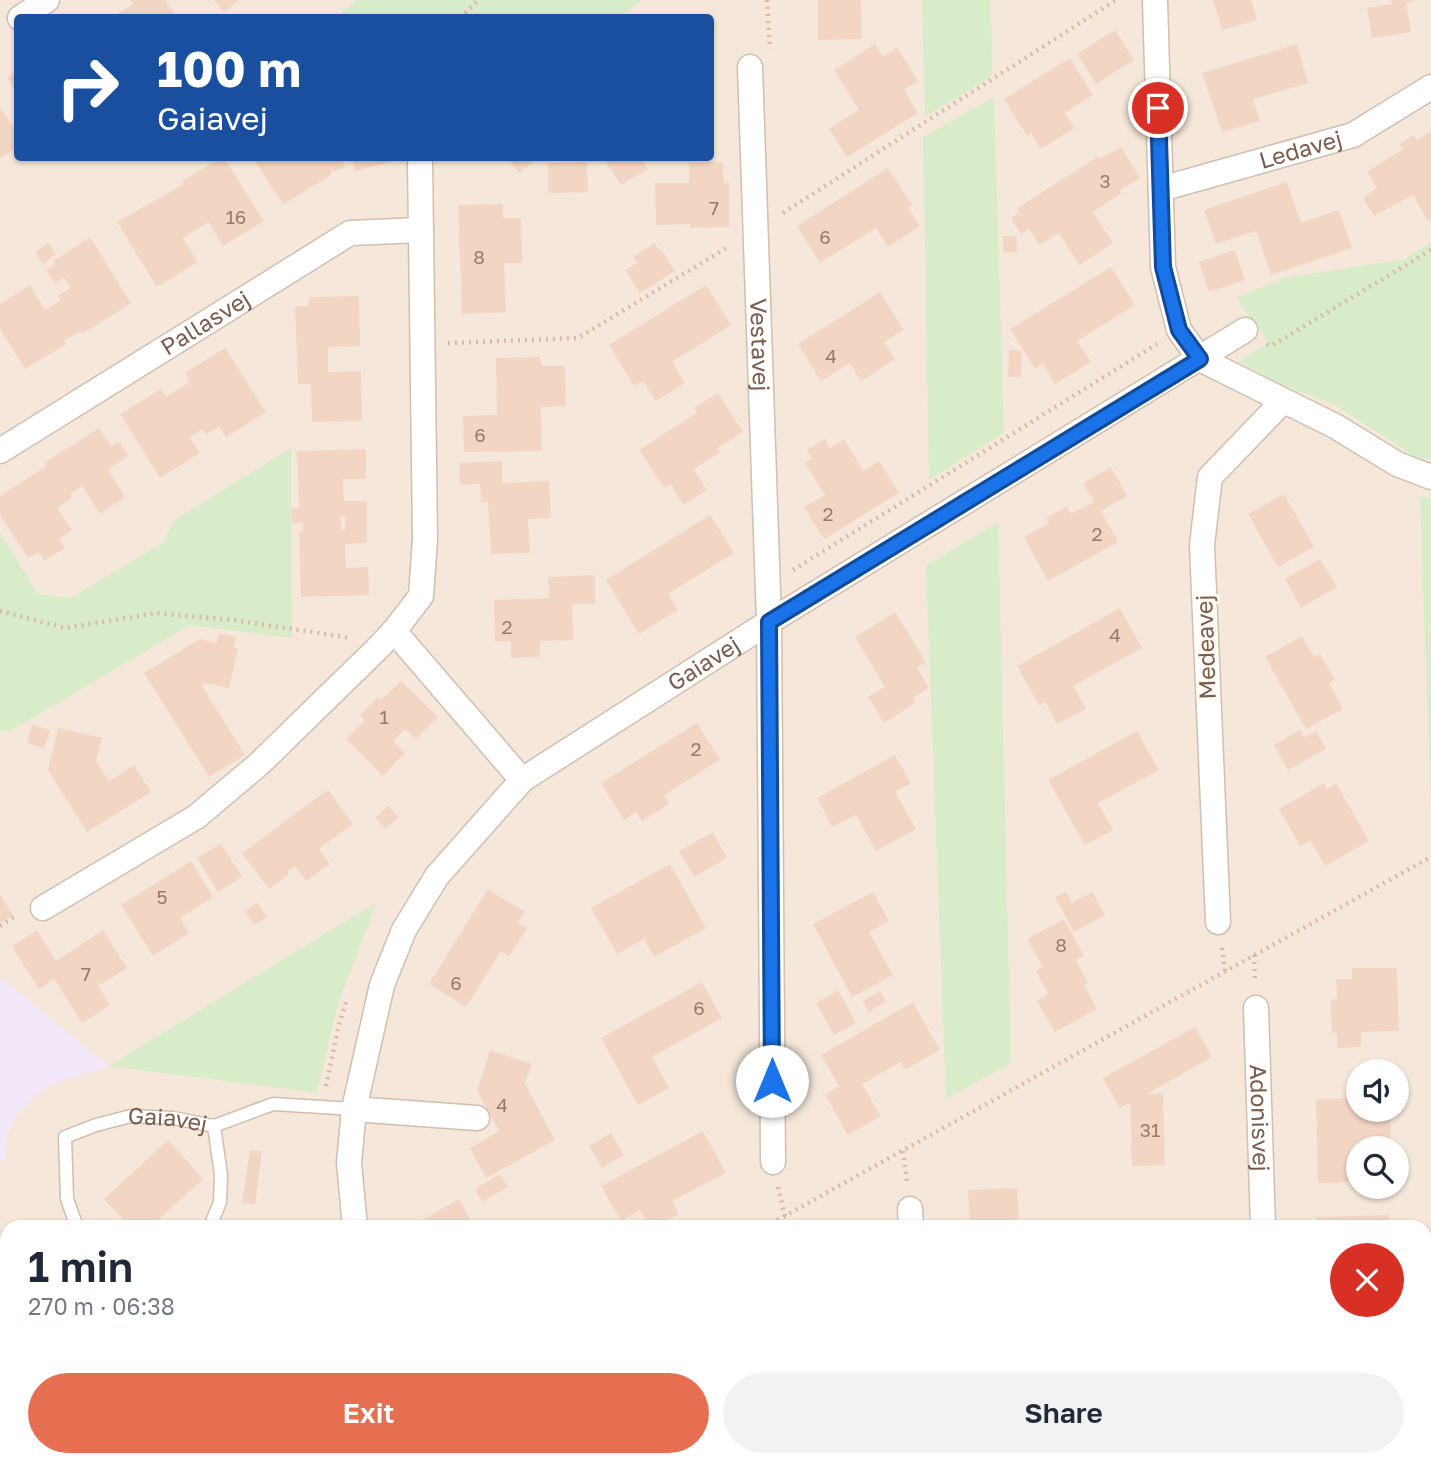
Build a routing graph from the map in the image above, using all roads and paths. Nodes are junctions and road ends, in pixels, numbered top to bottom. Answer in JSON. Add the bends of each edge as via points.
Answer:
{"nodes":[{"id":1,"x":47,"y":0,"type":"edge"},
{"id":2,"x":478,"y":0,"type":"edge"},
{"id":3,"x":767,"y":0,"type":"edge"},
{"id":4,"x":1156,"y":0,"type":"edge"},
{"id":5,"x":25,"y":14,"type":"edge"},
{"id":6,"x":464,"y":14,"type":"edge"},
{"id":7,"x":750,"y":67,"type":"joint"},
{"id":8,"x":1431,"y":87,"type":"edge"},
{"id":9,"x":420,"y":161,"type":"edge"},
{"id":10,"x":1161,"y":189,"type":"junction"},
{"id":11,"x":421,"y":230,"type":"junction"},
{"id":12,"x":1431,"y":250,"type":"edge"},
{"id":13,"x":1245,"y":330,"type":"joint"},
{"id":14,"x":1200,"y":359,"type":"junction"},
{"id":15,"x":1283,"y":401,"type":"junction"},
{"id":16,"x":0,"y":451,"type":"edge"},
{"id":17,"x":1431,"y":477,"type":"edge"},
{"id":18,"x":0,"y":611,"type":"edge"},
{"id":19,"x":769,"y":622,"type":"junction"},
{"id":20,"x":388,"y":637,"type":"junction"},
{"id":21,"x":522,"y":780,"type":"junction"},
{"id":22,"x":1431,"y":857,"type":"edge"},
{"id":23,"x":43,"y":908,"type":"dead end"},
{"id":24,"x":1218,"y":922,"type":"dead end"},
{"id":25,"x":1256,"y":1008,"type":"dead end"},
{"id":26,"x":354,"y":1109,"type":"junction"},
{"id":27,"x":477,"y":1118,"type":"dead end"},
{"id":28,"x":214,"y":1126,"type":"junction"},
{"id":29,"x":773,"y":1161,"type":"dead end"},
{"id":30,"x":74,"y":1220,"type":"edge"},
{"id":31,"x":213,"y":1220,"type":"edge"},
{"id":32,"x":354,"y":1220,"type":"edge"},
{"id":33,"x":778,"y":1220,"type":"edge"},
{"id":34,"x":1264,"y":1220,"type":"edge"}],
"edges":[{"from":1,"to":5,"type":"street"},
{"from":2,"to":6,"type":"path"},
{"from":3,"to":7,"type":"path","via":[[770,54]]},
{"from":4,"to":10,"type":"street"},
{"from":7,"to":19,"type":"street","name":"Vestavej"},
{"from":8,"to":10,"type":"street","name":"Ledavej","via":[[1353,135]]},
{"from":9,"to":11,"type":"street"},
{"from":10,"to":14,"type":"street","via":[[1163,267],[1179,330]]},
{"from":11,"to":16,"type":"street","name":"Pallasvej","via":[[350,233]]},
{"from":11,"to":20,"type":"street","via":[[425,539],[421,596]]},
{"from":12,"to":13,"type":"path","via":[[1271,346]]},
{"from":13,"to":14,"type":"street","name":"Gaiavej"},
{"from":14,"to":15,"type":"street"},
{"from":14,"to":19,"type":"street","name":"Gaiavej"},
{"from":15,"to":17,"type":"street","via":[[1397,464]]},
{"from":15,"to":24,"type":"street","name":"Medeavej","via":[[1210,477],[1202,545]]},
{"from":18,"to":20,"type":"path","via":[[65,628],[156,613]]},
{"from":19,"to":21,"type":"street","name":"Gaiavej"},
{"from":19,"to":29,"type":"street","name":"Vestavej"},
{"from":20,"to":21,"type":"street"},
{"from":20,"to":23,"type":"street","via":[[259,764],[196,817]]},
{"from":21,"to":26,"type":"street","name":"Gaiavej","via":[[437,876],[404,930],[382,985]]},
{"from":22,"to":33,"type":"path"},
{"from":25,"to":34,"type":"street","name":"Adonisvej"},
{"from":26,"to":27,"type":"street"},
{"from":26,"to":28,"type":"lane","name":"Gaiavej","via":[[273,1104]]},
{"from":26,"to":32,"type":"street","name":"Gaiavej","via":[[349,1163]]},
{"from":28,"to":30,"type":"lane","name":"Gaiavej","via":[[131,1116],[65,1137],[66,1199]]},
{"from":28,"to":31,"type":"lane","via":[[221,1175],[220,1202]]}]}
